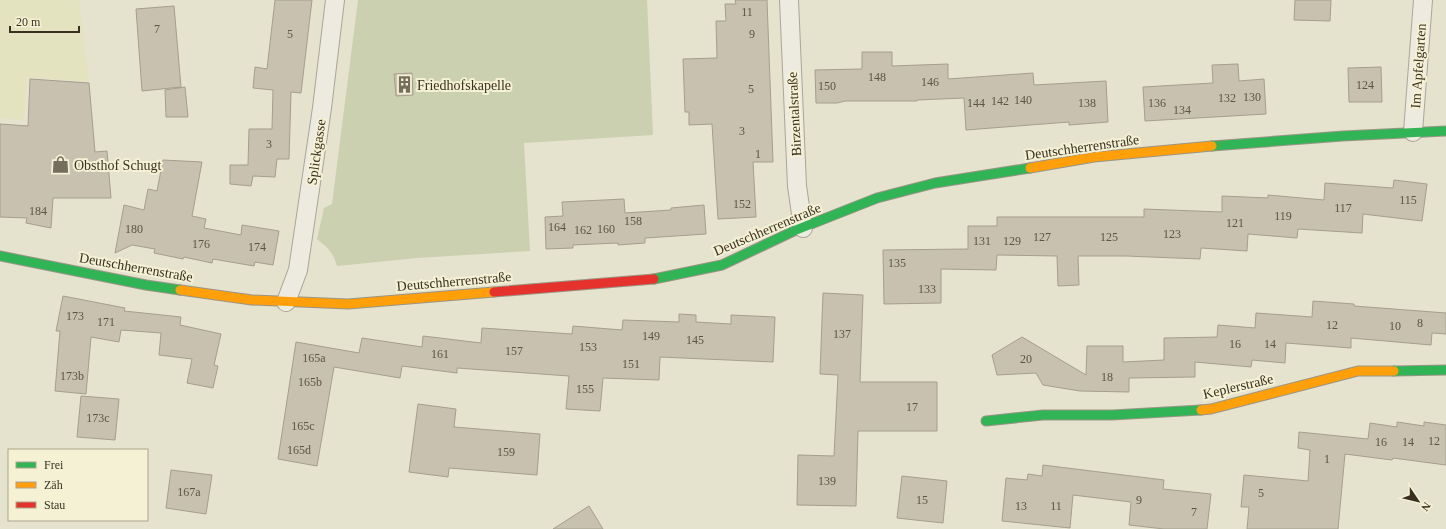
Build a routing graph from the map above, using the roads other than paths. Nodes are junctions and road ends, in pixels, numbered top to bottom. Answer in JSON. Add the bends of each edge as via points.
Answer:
{"nodes":[{"id":1,"x":335,"y":0,"type":"edge"},
{"id":2,"x":789,"y":0,"type":"edge"},
{"id":3,"x":1423,"y":0,"type":"edge"},
{"id":4,"x":1446,"y":131,"type":"edge"},
{"id":5,"x":1413,"y":132,"type":"junction"},
{"id":6,"x":803,"y":228,"type":"junction"},
{"id":7,"x":0,"y":256,"type":"edge"},
{"id":8,"x":286,"y":302,"type":"junction"},
{"id":9,"x":1446,"y":370,"type":"edge"},
{"id":10,"x":986,"y":421,"type":"dead end"}],
"edges":[{"from":1,"to":8,"type":"street","name":"Splickgasse","via":[[298,270]]},
{"from":2,"to":6,"type":"street","name":"Birzentalstraße","via":[[797,186]]},
{"from":3,"to":5,"type":"street","name":"Im Apfelgarten"},
{"from":4,"to":5,"type":"street","name":"Deutschherrenstraße"},
{"from":5,"to":6,"type":"street","name":"Deutschherrenstraße","via":[[1230,144],[1094,157],[935,183],[877,198]]},
{"from":6,"to":8,"type":"street","name":"Deutschherrenstraße","via":[[722,265],[660,279],[348,304]]},
{"from":7,"to":8,"type":"street","name":"Deutschherrenstraße","via":[[146,285],[252,300]]},
{"from":9,"to":10,"type":"street","name":"Keplerstraße","via":[[1358,371],[1211,409],[1112,415],[1043,415]]}]}
